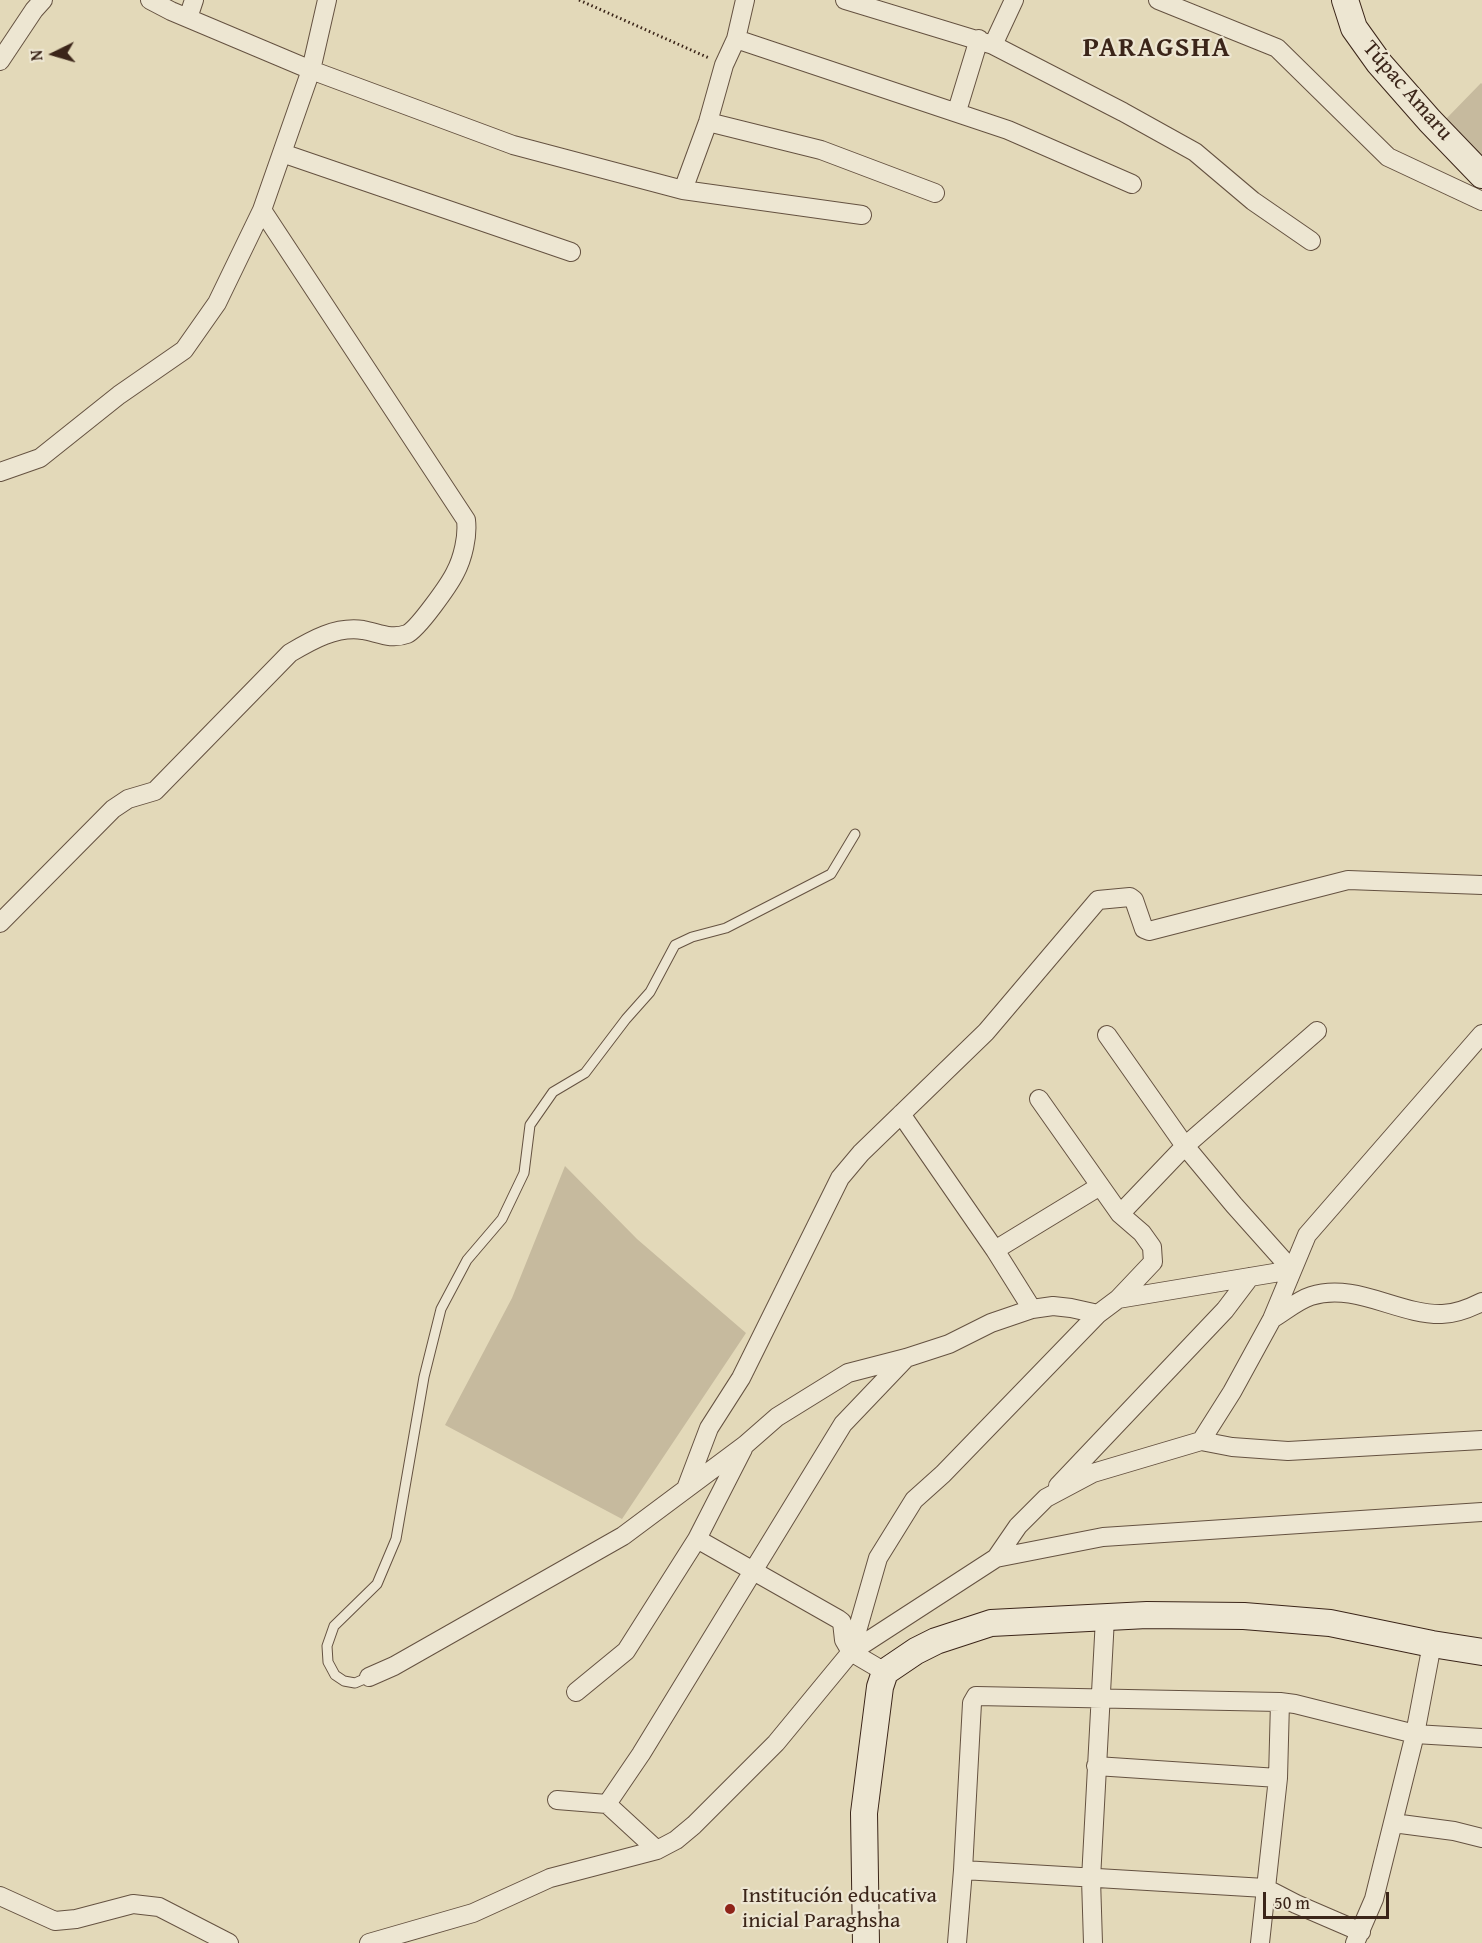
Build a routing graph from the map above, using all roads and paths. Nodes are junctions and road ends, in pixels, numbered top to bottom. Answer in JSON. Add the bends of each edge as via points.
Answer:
{"nodes":[{"id":1,"x":43,"y":0,"type":"edge"},
{"id":2,"x":150,"y":0,"type":"edge"},
{"id":3,"x":194,"y":0,"type":"edge"},
{"id":4,"x":327,"y":0,"type":"edge"},
{"id":5,"x":579,"y":0,"type":"edge"},
{"id":6,"x":745,"y":0,"type":"edge"},
{"id":7,"x":845,"y":0,"type":"edge"},
{"id":8,"x":1014,"y":0,"type":"edge"},
{"id":9,"x":1158,"y":0,"type":"edge"},
{"id":10,"x":1345,"y":0,"type":"edge"},
{"id":11,"x":188,"y":18,"type":"junction"},
{"id":12,"x":736,"y":39,"type":"junction"},
{"id":13,"x":986,"y":42,"type":"junction"},
{"id":14,"x":0,"y":61,"type":"edge"},
{"id":15,"x":724,"y":65,"type":"junction"},
{"id":16,"x":311,"y":70,"type":"junction"},
{"id":17,"x":957,"y":111,"type":"junction"},
{"id":18,"x":708,"y":122,"type":"junction"},
{"id":19,"x":282,"y":153,"type":"junction"},
{"id":20,"x":1482,"y":175,"type":"edge"},
{"id":21,"x":1132,"y":184,"type":"dead end"},
{"id":22,"x":683,"y":190,"type":"junction"},
{"id":23,"x":935,"y":193,"type":"dead end"},
{"id":24,"x":1482,"y":201,"type":"edge"},
{"id":25,"x":262,"y":210,"type":"junction"},
{"id":26,"x":861,"y":215,"type":"dead end"},
{"id":27,"x":1311,"y":241,"type":"dead end"},
{"id":28,"x":571,"y":252,"type":"dead end"},
{"id":29,"x":0,"y":472,"type":"edge"},
{"id":30,"x":855,"y":834,"type":"dead end"},
{"id":31,"x":1482,"y":885,"type":"edge"},
{"id":32,"x":0,"y":923,"type":"edge"},
{"id":33,"x":1317,"y":1031,"type":"dead end"},
{"id":34,"x":1482,"y":1034,"type":"edge"},
{"id":35,"x":1107,"y":1035,"type":"dead end"},
{"id":36,"x":1039,"y":1099,"type":"dead end"},
{"id":37,"x":901,"y":1114,"type":"junction"},
{"id":38,"x":1185,"y":1146,"type":"junction"},
{"id":39,"x":1100,"y":1186,"type":"junction"},
{"id":40,"x":1120,"y":1214,"type":"junction"},
{"id":41,"x":995,"y":1250,"type":"junction"},
{"id":42,"x":1292,"y":1270,"type":"junction"},
{"id":43,"x":1250,"y":1277,"type":"junction"},
{"id":44,"x":1118,"y":1299,"type":"junction"},
{"id":45,"x":1482,"y":1302,"type":"edge"},
{"id":46,"x":1032,"y":1309,"type":"junction"},
{"id":47,"x":1098,"y":1314,"type":"junction"},
{"id":48,"x":1272,"y":1319,"type":"junction"},
{"id":49,"x":906,"y":1358,"type":"junction"},
{"id":50,"x":1482,"y":1440,"type":"edge"},
{"id":51,"x":1201,"y":1441,"type":"junction"},
{"id":52,"x":745,"y":1444,"type":"junction"},
{"id":53,"x":687,"y":1486,"type":"junction"},
{"id":54,"x":1046,"y":1498,"type":"junction"},
{"id":55,"x":1482,"y":1512,"type":"edge"},
{"id":56,"x":697,"y":1539,"type":"junction"},
{"id":57,"x":996,"y":1558,"type":"junction"},
{"id":58,"x":753,"y":1571,"type":"junction"},
{"id":59,"x":1105,"y":1618,"type":"junction"},
{"id":60,"x":1432,"y":1644,"type":"junction"},
{"id":61,"x":1482,"y":1652,"type":"edge"},
{"id":62,"x":851,"y":1653,"type":"junction"},
{"id":63,"x":885,"y":1672,"type":"junction"},
{"id":64,"x":369,"y":1677,"type":"joint"},
{"id":65,"x":576,"y":1692,"type":"dead end"},
{"id":66,"x":1100,"y":1697,"type":"junction"},
{"id":67,"x":1280,"y":1702,"type":"junction"},
{"id":68,"x":1415,"y":1734,"type":"junction"},
{"id":69,"x":1482,"y":1738,"type":"edge"},
{"id":70,"x":1096,"y":1766,"type":"junction"},
{"id":71,"x":1278,"y":1778,"type":"junction"},
{"id":72,"x":557,"y":1800,"type":"dead end"},
{"id":73,"x":607,"y":1804,"type":"junction"},
{"id":74,"x":1393,"y":1823,"type":"junction"},
{"id":75,"x":1482,"y":1838,"type":"edge"},
{"id":76,"x":657,"y":1850,"type":"junction"},
{"id":77,"x":963,"y":1870,"type":"junction"},
{"id":78,"x":1092,"y":1879,"type":"junction"},
{"id":79,"x":1265,"y":1888,"type":"junction"},
{"id":80,"x":0,"y":1896,"type":"edge"},
{"id":81,"x":1358,"y":1937,"type":"edge"},
{"id":82,"x":230,"y":1943,"type":"edge"},
{"id":83,"x":369,"y":1943,"type":"edge"},
{"id":84,"x":866,"y":1943,"type":"edge"},
{"id":85,"x":957,"y":1943,"type":"edge"},
{"id":86,"x":1093,"y":1943,"type":"edge"},
{"id":87,"x":1260,"y":1943,"type":"edge"}],
"edges":[{"from":1,"to":14,"type":"street"},
{"from":2,"to":11,"type":"street"},
{"from":3,"to":11,"type":"street"},
{"from":4,"to":16,"type":"street"},
{"from":5,"to":15,"type":"path"},
{"from":6,"to":12,"type":"street"},
{"from":7,"to":13,"type":"street"},
{"from":8,"to":13,"type":"street"},
{"from":9,"to":24,"type":"street","via":[[1277,48],[1389,157]]},
{"from":10,"to":20,"type":"main road","name":"Túpac Amaru","via":[[1354,28],[1379,63]]},
{"from":11,"to":16,"type":"street"},
{"from":12,"to":15,"type":"street"},
{"from":12,"to":17,"type":"street"},
{"from":13,"to":17,"type":"street"},
{"from":13,"to":27,"type":"street","via":[[1195,152],[1253,201]]},
{"from":15,"to":18,"type":"street"},
{"from":16,"to":19,"type":"street"},
{"from":16,"to":22,"type":"street","via":[[513,145]]},
{"from":17,"to":21,"type":"street"},
{"from":18,"to":22,"type":"street"},
{"from":18,"to":23,"type":"street","via":[[821,150]]},
{"from":19,"to":25,"type":"street"},
{"from":19,"to":28,"type":"street"},
{"from":22,"to":26,"type":"street"},
{"from":25,"to":29,"type":"street","via":[[217,303],[184,350],[118,395],[40,458]]},
{"from":25,"to":32,"type":"street","via":[[466,520],[468,530],[455,572],[409,633],[390,637],[362,630],[338,632],[310,640],[290,653],[154,791],[128,799],[113,809]]},
{"from":30,"to":64,"type":"lane","via":[[831,874],[726,928],[675,945],[650,992],[585,1073],[553,1092],[530,1125],[524,1173],[502,1219],[467,1260],[441,1309],[424,1377],[396,1539],[377,1584],[334,1626],[327,1646],[328,1662],[335,1675],[356,1683]]},
{"from":31,"to":37,"type":"street","via":[[1348,880],[1149,932],[1130,897],[1098,900],[986,1032]]},
{"from":33,"to":38,"type":"street"},
{"from":34,"to":42,"type":"street","via":[[1307,1235]]},
{"from":35,"to":38,"type":"street"},
{"from":36,"to":39,"type":"street"},
{"from":37,"to":41,"type":"street"},
{"from":37,"to":53,"type":"street","via":[[840,1178],[741,1378],[709,1428]]},
{"from":38,"to":40,"type":"street"},
{"from":38,"to":42,"type":"street"},
{"from":39,"to":40,"type":"street"},
{"from":39,"to":41,"type":"street"},
{"from":40,"to":44,"type":"street","via":[[1142,1233],[1152,1248],[1153,1262]]},
{"from":41,"to":46,"type":"street"},
{"from":42,"to":43,"type":"street"},
{"from":42,"to":48,"type":"street"},
{"from":43,"to":44,"type":"street"},
{"from":43,"to":54,"type":"street","via":[[1225,1310]]},
{"from":44,"to":47,"type":"street"},
{"from":45,"to":48,"type":"street","via":[[1443,1314],[1417,1312],[1349,1293],[1323,1293],[1308,1296]]},
{"from":46,"to":47,"type":"street","via":[[1053,1306]]},
{"from":46,"to":49,"type":"street"},
{"from":47,"to":62,"type":"street","via":[[914,1500],[878,1558]]},
{"from":48,"to":51,"type":"street"},
{"from":49,"to":52,"type":"street","via":[[848,1373],[777,1417]]},
{"from":49,"to":58,"type":"street","via":[[843,1424]]},
{"from":50,"to":51,"type":"street","via":[[1288,1451]]},
{"from":51,"to":54,"type":"street","via":[[1093,1473]]},
{"from":52,"to":53,"type":"street"},
{"from":52,"to":56,"type":"street"},
{"from":53,"to":64,"type":"street","via":[[623,1536]]},
{"from":54,"to":57,"type":"street","via":[[1018,1526]]},
{"from":55,"to":57,"type":"street","via":[[1103,1537]]},
{"from":56,"to":58,"type":"street"},
{"from":56,"to":65,"type":"street","via":[[626,1651]]},
{"from":57,"to":62,"type":"street"},
{"from":58,"to":62,"type":"street","via":[[842,1622],[844,1640]]},
{"from":58,"to":73,"type":"street"},
{"from":59,"to":60,"type":"main road","via":[[1244,1616],[1330,1623]]},
{"from":59,"to":63,"type":"main road","via":[[991,1623],[936,1641]]},
{"from":59,"to":66,"type":"street"},
{"from":60,"to":61,"type":"main road"},
{"from":60,"to":68,"type":"street"},
{"from":62,"to":63,"type":"street"},
{"from":62,"to":76,"type":"street","via":[[776,1743],[694,1825]]},
{"from":63,"to":84,"type":"main road","via":[[864,1813]]},
{"from":66,"to":67,"type":"street"},
{"from":66,"to":70,"type":"street"},
{"from":66,"to":77,"type":"street","via":[[973,1698]]},
{"from":67,"to":68,"type":"street"},
{"from":67,"to":71,"type":"street"},
{"from":68,"to":69,"type":"street"},
{"from":68,"to":74,"type":"street"},
{"from":70,"to":71,"type":"street"},
{"from":70,"to":78,"type":"street"},
{"from":71,"to":79,"type":"street"},
{"from":72,"to":73,"type":"street"},
{"from":73,"to":76,"type":"street"},
{"from":74,"to":75,"type":"street"},
{"from":74,"to":81,"type":"street","via":[[1374,1899]]},
{"from":76,"to":83,"type":"street","via":[[550,1878],[473,1913]]},
{"from":77,"to":78,"type":"street"},
{"from":77,"to":85,"type":"street"},
{"from":78,"to":79,"type":"street"},
{"from":78,"to":86,"type":"street"},
{"from":79,"to":81,"type":"street"},
{"from":79,"to":87,"type":"street"},
{"from":80,"to":82,"type":"street","via":[[55,1921],[133,1904],[159,1907]]}]}
